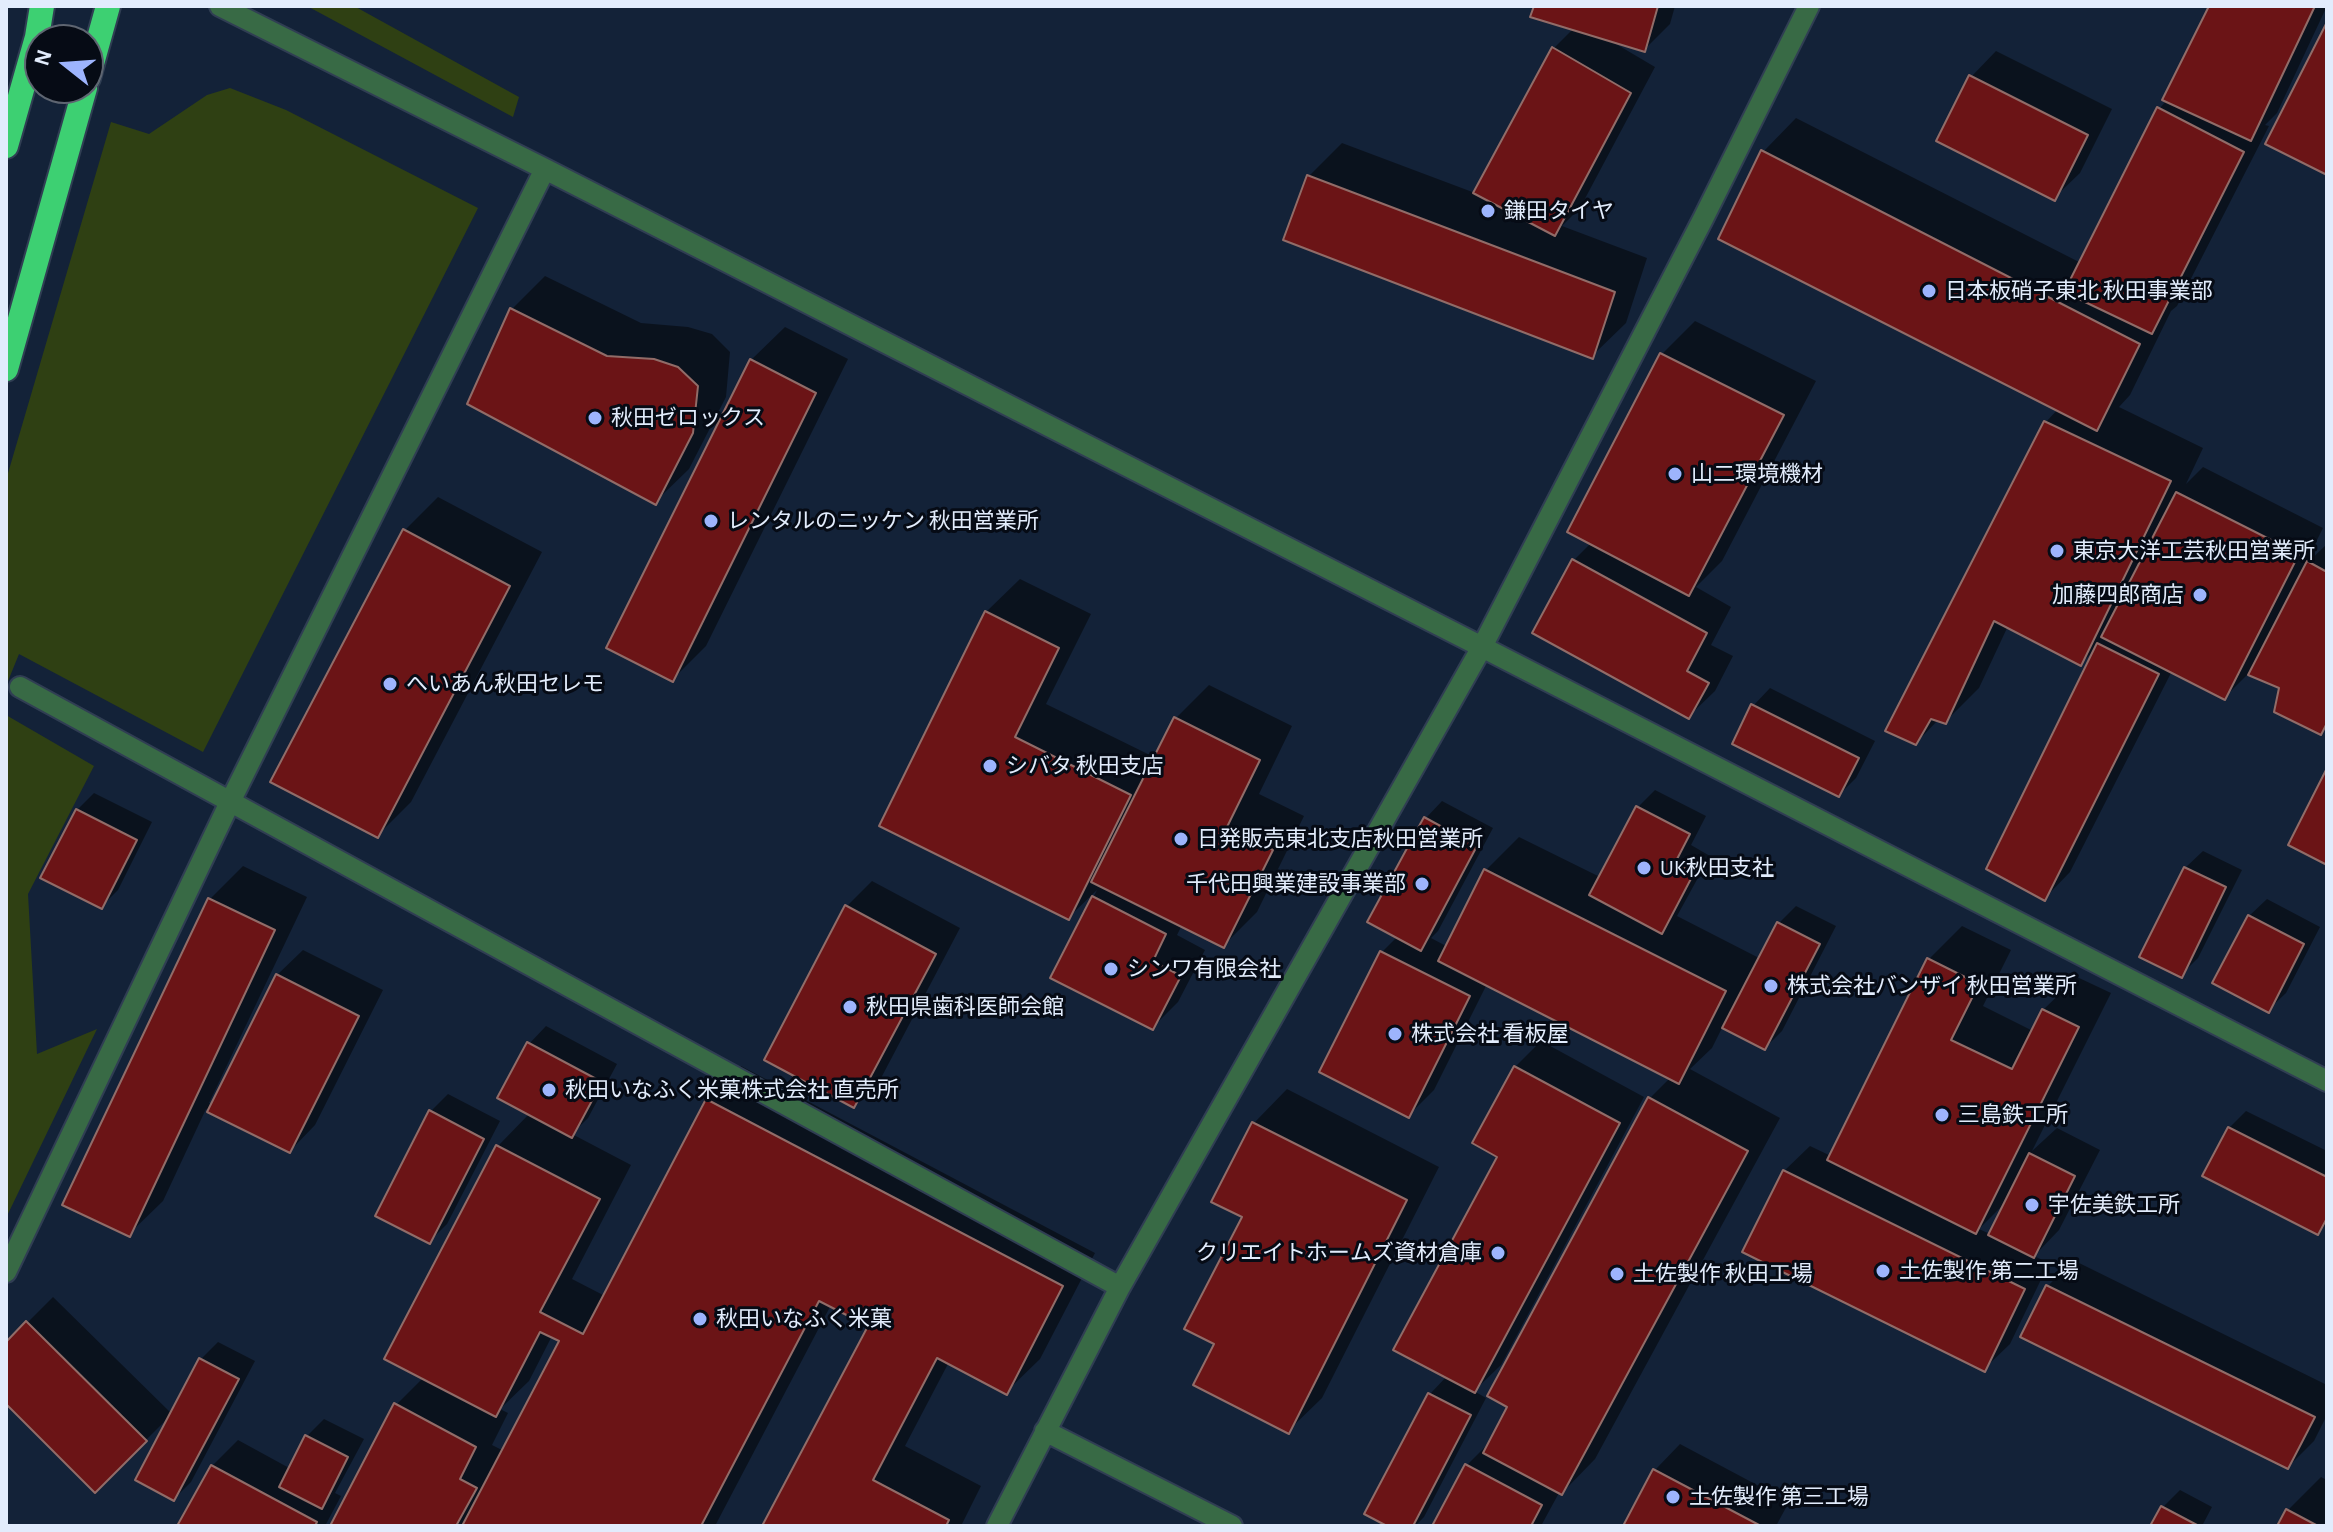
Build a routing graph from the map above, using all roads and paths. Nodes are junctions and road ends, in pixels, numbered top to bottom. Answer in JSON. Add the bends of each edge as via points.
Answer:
{"nodes":[{"id":1,"x":42,"y":6,"type":"edge"},
{"id":2,"x":220,"y":6,"type":"edge"},
{"id":3,"x":1809,"y":6,"type":"edge"},
{"id":4,"x":81,"y":104,"type":"edge"},
{"id":5,"x":6,"y":146,"type":"edge"},
{"id":6,"x":545,"y":169,"type":"junction"},
{"id":7,"x":6,"y":369,"type":"edge"},
{"id":8,"x":1482,"y":647,"type":"junction"},
{"id":9,"x":20,"y":687,"type":"dead end"},
{"id":10,"x":230,"y":802,"type":"junction"},
{"id":11,"x":2327,"y":1081,"type":"edge"},
{"id":12,"x":6,"y":1272,"type":"edge"},
{"id":13,"x":1120,"y":1287,"type":"junction"},
{"id":14,"x":1045,"y":1431,"type":"junction"},
{"id":15,"x":997,"y":1526,"type":"edge"},
{"id":16,"x":1232,"y":1526,"type":"edge"}],
"edges":[{"from":1,"to":5,"type":"highway"},
{"from":2,"to":6,"type":"street"},
{"from":3,"to":8,"type":"street"},
{"from":4,"to":7,"type":"highway"},
{"from":6,"to":8,"type":"street"},
{"from":6,"to":10,"type":"street"},
{"from":8,"to":11,"type":"street"},
{"from":8,"to":13,"type":"street"},
{"from":9,"to":10,"type":"street"},
{"from":10,"to":12,"type":"street"},
{"from":10,"to":13,"type":"street"},
{"from":13,"to":14,"type":"street"},
{"from":14,"to":15,"type":"street"},
{"from":14,"to":16,"type":"street"}]}
